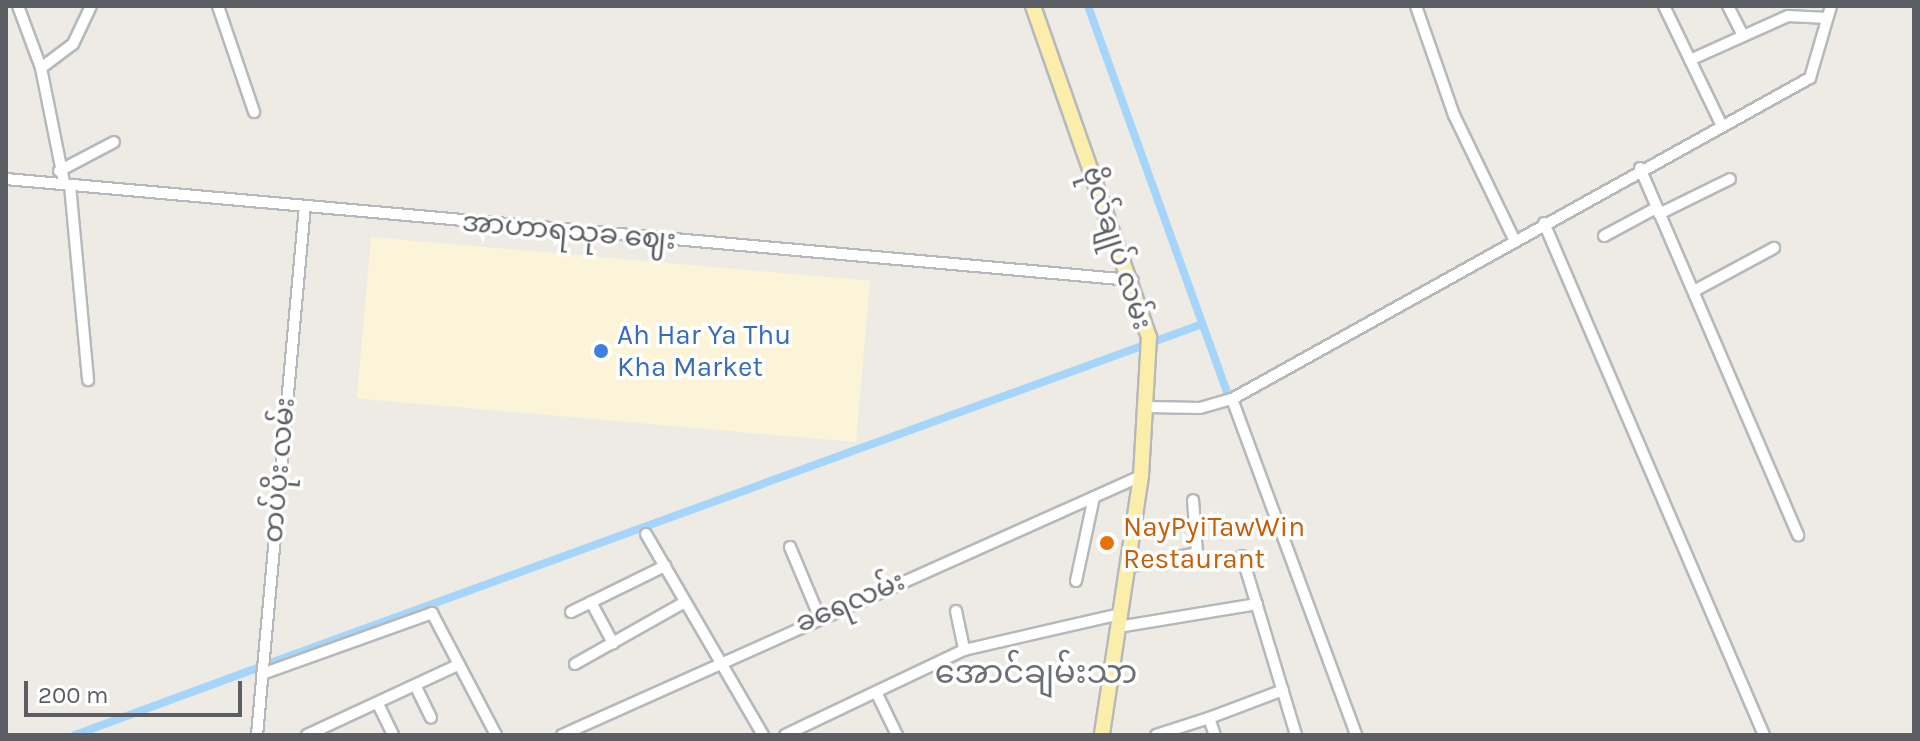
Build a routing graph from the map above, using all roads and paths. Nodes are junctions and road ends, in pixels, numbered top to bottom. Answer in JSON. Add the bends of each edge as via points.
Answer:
{"nodes":[{"id":1,"x":18,"y":6,"type":"edge"},
{"id":2,"x":91,"y":6,"type":"edge"},
{"id":3,"x":218,"y":6,"type":"edge"},
{"id":4,"x":1033,"y":6,"type":"edge"},
{"id":5,"x":1416,"y":6,"type":"edge"},
{"id":6,"x":1664,"y":6,"type":"edge"},
{"id":7,"x":1728,"y":6,"type":"edge"},
{"id":8,"x":1831,"y":6,"type":"edge"},
{"id":9,"x":1786,"y":11,"type":"edge"},
{"id":10,"x":1827,"y":18,"type":"junction"},
{"id":11,"x":1743,"y":35,"type":"junction"},
{"id":12,"x":1690,"y":60,"type":"junction"},
{"id":13,"x":41,"y":68,"type":"junction"},
{"id":14,"x":254,"y":112,"type":"dead end"},
{"id":15,"x":1722,"y":126,"type":"junction"},
{"id":16,"x":114,"y":142,"type":"dead end"},
{"id":17,"x":1640,"y":168,"type":"junction"},
{"id":18,"x":59,"y":171,"type":"junction"},
{"id":19,"x":6,"y":179,"type":"edge"},
{"id":20,"x":1730,"y":179,"type":"dead end"},
{"id":21,"x":67,"y":184,"type":"junction"},
{"id":22,"x":305,"y":206,"type":"junction"},
{"id":23,"x":1658,"y":211,"type":"junction"},
{"id":24,"x":1544,"y":223,"type":"junction"},
{"id":25,"x":1604,"y":236,"type":"dead end"},
{"id":26,"x":1515,"y":241,"type":"junction"},
{"id":27,"x":1774,"y":248,"type":"dead end"},
{"id":28,"x":1132,"y":280,"type":"junction"},
{"id":29,"x":1694,"y":291,"type":"junction"},
{"id":30,"x":88,"y":380,"type":"dead end"},
{"id":31,"x":1231,"y":400,"type":"junction"},
{"id":32,"x":1149,"y":407,"type":"junction"},
{"id":33,"x":1141,"y":476,"type":"junction"},
{"id":34,"x":1094,"y":497,"type":"junction"},
{"id":35,"x":1193,"y":500,"type":"dead end"},
{"id":36,"x":646,"y":534,"type":"dead end"},
{"id":37,"x":1798,"y":535,"type":"dead end"},
{"id":38,"x":790,"y":547,"type":"dead end"},
{"id":39,"x":1242,"y":556,"type":"dead end"},
{"id":40,"x":665,"y":566,"type":"junction"},
{"id":41,"x":1127,"y":567,"type":"junction"},
{"id":42,"x":1076,"y":581,"type":"dead end"},
{"id":43,"x":591,"y":602,"type":"junction"},
{"id":44,"x":685,"y":602,"type":"junction"},
{"id":45,"x":1257,"y":604,"type":"junction"},
{"id":46,"x":956,"y":611,"type":"dead end"},
{"id":47,"x":571,"y":612,"type":"dead end"},
{"id":48,"x":819,"y":616,"type":"junction"},
{"id":49,"x":1119,"y":620,"type":"junction"},
{"id":50,"x":613,"y":643,"type":"junction"},
{"id":51,"x":964,"y":650,"type":"junction"},
{"id":52,"x":720,"y":659,"type":"junction"},
{"id":53,"x":575,"y":664,"type":"dead end"},
{"id":54,"x":458,"y":665,"type":"junction"},
{"id":55,"x":262,"y":674,"type":"junction"},
{"id":56,"x":416,"y":687,"type":"junction"},
{"id":57,"x":1283,"y":690,"type":"junction"},
{"id":58,"x":877,"y":694,"type":"junction"},
{"id":59,"x":378,"y":704,"type":"junction"},
{"id":60,"x":431,"y":718,"type":"dead end"},
{"id":61,"x":1209,"y":718,"type":"junction"},
{"id":62,"x":336,"y":730,"type":"edge"},
{"id":63,"x":1160,"y":734,"type":"edge"},
{"id":64,"x":257,"y":735,"type":"edge"},
{"id":65,"x":307,"y":735,"type":"edge"},
{"id":66,"x":393,"y":735,"type":"edge"},
{"id":67,"x":496,"y":735,"type":"edge"},
{"id":68,"x":562,"y":735,"type":"edge"},
{"id":69,"x":763,"y":735,"type":"edge"},
{"id":70,"x":785,"y":735,"type":"edge"},
{"id":71,"x":897,"y":735,"type":"edge"},
{"id":72,"x":1102,"y":735,"type":"edge"},
{"id":73,"x":1215,"y":735,"type":"edge"},
{"id":74,"x":1296,"y":735,"type":"edge"},
{"id":75,"x":1356,"y":735,"type":"edge"},
{"id":76,"x":1764,"y":735,"type":"edge"}],
"edges":[{"from":1,"to":13,"type":"street"},
{"from":2,"to":13,"type":"street","via":[[73,44]]},
{"from":3,"to":14,"type":"street"},
{"from":4,"to":28,"type":"main road","name":"ဗိုလ်ချုပ် လမ်း"},
{"from":5,"to":26,"type":"street","via":[[1454,115]]},
{"from":6,"to":12,"type":"street"},
{"from":7,"to":11,"type":"street"},
{"from":8,"to":10,"type":"street"},
{"from":9,"to":10,"type":"street"},
{"from":9,"to":11,"type":"street"},
{"from":10,"to":15,"type":"street","via":[[1810,78]]},
{"from":11,"to":12,"type":"street"},
{"from":12,"to":15,"type":"street"},
{"from":13,"to":18,"type":"street"},
{"from":15,"to":17,"type":"street"},
{"from":16,"to":18,"type":"street"},
{"from":17,"to":23,"type":"street"},
{"from":17,"to":24,"type":"street"},
{"from":18,"to":21,"type":"street"},
{"from":19,"to":21,"type":"street","name":"အာဟာရသုခ ဈေး"},
{"from":20,"to":23,"type":"street"},
{"from":21,"to":22,"type":"street","name":"အာဟာရသုခ ဈေး"},
{"from":21,"to":30,"type":"street"},
{"from":22,"to":28,"type":"street","name":"အာဟာရသုခ ဈေး"},
{"from":22,"to":55,"type":"street","name":"တပ်ပိုး လမ်း"},
{"from":23,"to":25,"type":"street"},
{"from":23,"to":29,"type":"street"},
{"from":24,"to":26,"type":"street"},
{"from":24,"to":76,"type":"street"},
{"from":26,"to":31,"type":"street"},
{"from":27,"to":29,"type":"street"},
{"from":28,"to":32,"type":"main road","name":"ဗိုလ်ချုပ် လမ်း","via":[[1149,337]]},
{"from":29,"to":37,"type":"street"},
{"from":31,"to":32,"type":"street"},
{"from":31,"to":75,"type":"street"},
{"from":32,"to":33,"type":"main road","name":"ဗိုလ်ချုပ် လမ်း"},
{"from":33,"to":34,"type":"street","name":"ခရေလမ်း"},
{"from":33,"to":41,"type":"main road","name":"ဗိုလ်ချုပ် လမ်း"},
{"from":34,"to":42,"type":"street"},
{"from":34,"to":48,"type":"street","name":"ခရေလမ်း"},
{"from":35,"to":41,"type":"street","via":[[1197,553]]},
{"from":36,"to":40,"type":"street"},
{"from":38,"to":48,"type":"street"},
{"from":39,"to":45,"type":"street"},
{"from":40,"to":43,"type":"street"},
{"from":40,"to":44,"type":"street"},
{"from":41,"to":49,"type":"main road","name":"ဗိုလ်ချုပ် လမ်း"},
{"from":43,"to":47,"type":"street"},
{"from":43,"to":50,"type":"street"},
{"from":44,"to":50,"type":"street"},
{"from":44,"to":52,"type":"street"},
{"from":45,"to":49,"type":"street"},
{"from":45,"to":57,"type":"street"},
{"from":46,"to":51,"type":"street"},
{"from":48,"to":52,"type":"street","name":"ခရေလမ်း"},
{"from":49,"to":51,"type":"street"},
{"from":49,"to":72,"type":"main road","name":"ဗိုလ်ချုပ် လမ်း"},
{"from":50,"to":53,"type":"street"},
{"from":51,"to":58,"type":"street"},
{"from":52,"to":68,"type":"street","name":"ခရေလမ်း"},
{"from":52,"to":69,"type":"street"},
{"from":54,"to":55,"type":"street","via":[[430,613]]},
{"from":54,"to":56,"type":"street"},
{"from":54,"to":67,"type":"street"},
{"from":55,"to":64,"type":"street","name":"တပ်ပိုး လမ်း"},
{"from":56,"to":59,"type":"street"},
{"from":56,"to":60,"type":"street"},
{"from":57,"to":61,"type":"street"},
{"from":57,"to":74,"type":"street"},
{"from":58,"to":70,"type":"street"},
{"from":58,"to":71,"type":"street"},
{"from":59,"to":62,"type":"street"},
{"from":59,"to":66,"type":"street"},
{"from":61,"to":63,"type":"street"},
{"from":61,"to":73,"type":"street"},
{"from":62,"to":65,"type":"street"}]}
